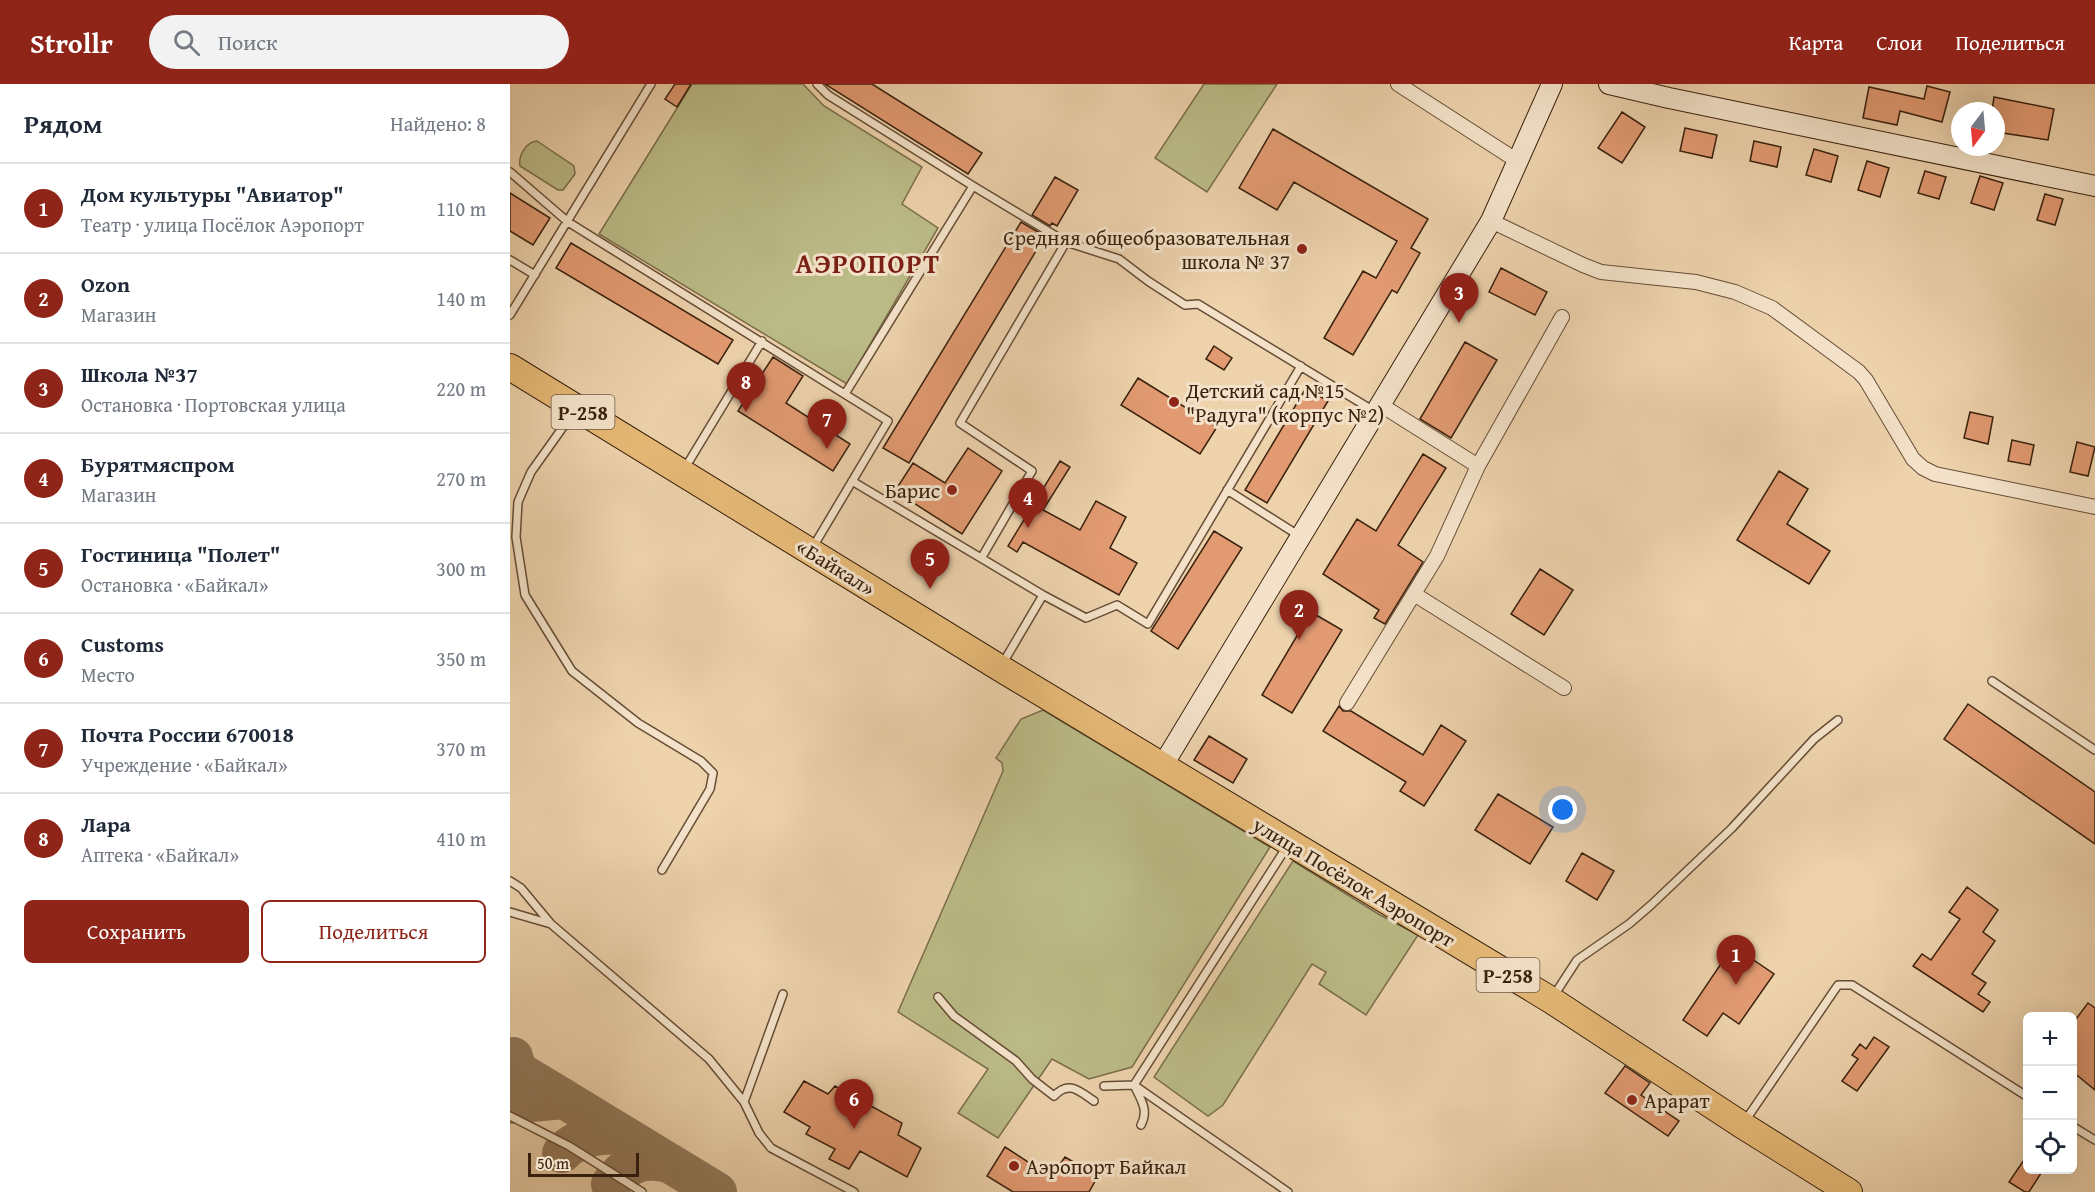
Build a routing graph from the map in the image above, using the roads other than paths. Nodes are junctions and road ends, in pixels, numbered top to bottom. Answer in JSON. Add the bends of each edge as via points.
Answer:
{"nodes":[{"id":1,"x":651,"y":84,"type":"edge"},
{"id":2,"x":817,"y":84,"type":"edge"},
{"id":3,"x":1398,"y":84,"type":"edge"},
{"id":4,"x":1552,"y":84,"type":"edge"},
{"id":5,"x":1609,"y":84,"type":"edge"},
{"id":6,"x":1519,"y":162,"type":"junction"},
{"id":7,"x":510,"y":172,"type":"edge"},
{"id":8,"x":973,"y":186,"type":"junction"},
{"id":9,"x":2095,"y":186,"type":"edge"},
{"id":10,"x":1491,"y":221,"type":"junction"},
{"id":11,"x":568,"y":222,"type":"junction"},
{"id":12,"x":1066,"y":242,"type":"junction"},
{"id":13,"x":510,"y":260,"type":"edge"},
{"id":14,"x":535,"y":275,"type":"junction"},
{"id":15,"x":510,"y":315,"type":"edge"},
{"id":16,"x":1562,"y":317,"type":"dead end"},
{"id":17,"x":762,"y":342,"type":"junction"},
{"id":18,"x":1301,"y":366,"type":"junction"},
{"id":19,"x":510,"y":367,"type":"edge"},
{"id":20,"x":845,"y":394,"type":"junction"},
{"id":21,"x":577,"y":408,"type":"junction"},
{"id":22,"x":1378,"y":409,"type":"junction"},
{"id":23,"x":1478,"y":466,"type":"junction"},
{"id":24,"x":682,"y":472,"type":"junction"},
{"id":25,"x":852,"y":481,"type":"junction"},
{"id":26,"x":1227,"y":490,"type":"junction"},
{"id":27,"x":2095,"y":507,"type":"edge"},
{"id":28,"x":1301,"y":537,"type":"junction"},
{"id":29,"x":811,"y":551,"type":"junction"},
{"id":30,"x":982,"y":557,"type":"junction"},
{"id":31,"x":1414,"y":594,"type":"junction"},
{"id":32,"x":1043,"y":595,"type":"junction"},
{"id":33,"x":1000,"y":668,"type":"junction"},
{"id":34,"x":1992,"y":681,"type":"dead end"},
{"id":35,"x":1564,"y":688,"type":"dead end"},
{"id":36,"x":1347,"y":703,"type":"dead end"},
{"id":37,"x":1838,"y":720,"type":"dead end"},
{"id":38,"x":2095,"y":750,"type":"edge"},
{"id":39,"x":1163,"y":765,"type":"junction"},
{"id":40,"x":1289,"y":843,"type":"junction"},
{"id":41,"x":662,"y":870,"type":"dead end"},
{"id":42,"x":510,"y":881,"type":"edge"},
{"id":43,"x":510,"y":912,"type":"edge"},
{"id":44,"x":550,"y":924,"type":"junction"},
{"id":45,"x":783,"y":994,"type":"dead end"},
{"id":46,"x":938,"y":996,"type":"dead end"},
{"id":47,"x":1551,"y":1000,"type":"junction"},
{"id":48,"x":1134,"y":1085,"type":"junction"},
{"id":49,"x":1104,"y":1086,"type":"dead end"},
{"id":50,"x":2023,"y":1094,"type":"edge"},
{"id":51,"x":1094,"y":1101,"type":"dead end"},
{"id":52,"x":744,"y":1102,"type":"junction"},
{"id":53,"x":510,"y":1116,"type":"edge"},
{"id":54,"x":1141,"y":1125,"type":"dead end"},
{"id":55,"x":1742,"y":1125,"type":"junction"},
{"id":56,"x":2077,"y":1129,"type":"edge"},
{"id":57,"x":2095,"y":1140,"type":"edge"},
{"id":58,"x":851,"y":1191,"type":"edge"},
{"id":59,"x":642,"y":1192,"type":"edge"},
{"id":60,"x":1288,"y":1192,"type":"edge"},
{"id":61,"x":1849,"y":1192,"type":"edge"}],
"edges":[{"from":1,"to":11,"type":"lane"},
{"from":2,"to":8,"type":"lane"},
{"from":3,"to":6,"type":"street"},
{"from":4,"to":6,"type":"main road"},
{"from":5,"to":9,"type":"main road"},
{"from":6,"to":10,"type":"main road"},
{"from":7,"to":11,"type":"lane"},
{"from":8,"to":12,"type":"lane"},
{"from":8,"to":20,"type":"lane"},
{"from":10,"to":22,"type":"main road"},
{"from":10,"to":27,"type":"street","via":[[1601,272],[1696,282],[1735,292],[1772,308],[1859,372],[1912,459],[1923,468],[1947,477]]},
{"from":11,"to":14,"type":"lane"},
{"from":11,"to":17,"type":"lane"},
{"from":12,"to":18,"type":"lane","via":[[1119,259],[1185,305],[1198,304]]},
{"from":12,"to":30,"type":"lane","via":[[960,423],[1032,471]]},
{"from":13,"to":14,"type":"lane"},
{"from":14,"to":15,"type":"lane"},
{"from":16,"to":23,"type":"street"},
{"from":17,"to":20,"type":"lane"},
{"from":17,"to":24,"type":"lane"},
{"from":18,"to":22,"type":"lane"},
{"from":18,"to":26,"type":"lane"},
{"from":19,"to":21,"type":"highway","name":"«Байкал»","number":"Р-258"},
{"from":20,"to":25,"type":"lane","via":[[888,421]]},
{"from":21,"to":24,"type":"highway","name":"«Байкал»","number":"Р-258"},
{"from":21,"to":41,"type":"lane","via":[[531,472],[518,502],[516,537],[525,595],[572,671],[638,723],[701,761],[713,773],[710,789]]},
{"from":22,"to":23,"type":"street"},
{"from":22,"to":28,"type":"main road"},
{"from":23,"to":31,"type":"street","via":[[1437,556]]},
{"from":24,"to":29,"type":"highway","name":"«Байкал»","number":"Р-258"},
{"from":25,"to":29,"type":"lane"},
{"from":25,"to":30,"type":"lane"},
{"from":26,"to":28,"type":"lane"},
{"from":26,"to":32,"type":"lane","via":[[1148,624],[1117,605],[1086,618]]},
{"from":28,"to":39,"type":"main road"},
{"from":29,"to":33,"type":"highway","name":"«Байкал»","number":"Р-258"},
{"from":30,"to":32,"type":"lane"},
{"from":31,"to":35,"type":"street"},
{"from":31,"to":36,"type":"street"},
{"from":32,"to":33,"type":"lane"},
{"from":33,"to":39,"type":"highway","name":"«Байкал»","number":"Р-258"},
{"from":34,"to":38,"type":"lane"},
{"from":37,"to":47,"type":"lane","via":[[1814,739],[1732,828],[1651,905],[1577,960]]},
{"from":39,"to":40,"type":"highway","name":"улица Посёлок Аэропорт","number":"Р-258"},
{"from":40,"to":47,"type":"highway","name":"улица Посёлок Аэропорт","number":"Р-258"},
{"from":40,"to":48,"type":"lane"},
{"from":42,"to":44,"type":"lane","via":[[521,888]]},
{"from":43,"to":44,"type":"lane"},
{"from":44,"to":52,"type":"lane","via":[[709,1059]]},
{"from":45,"to":52,"type":"lane"},
{"from":46,"to":51,"type":"lane","via":[[954,1016],[1016,1061],[1054,1096],[1066,1087]]},
{"from":47,"to":55,"type":"highway","name":"улица Посёлок Аэропорт","number":"Р-258"},
{"from":48,"to":49,"type":"lane"},
{"from":48,"to":54,"type":"lane","via":[[1146,1116]]},
{"from":48,"to":60,"type":"lane"},
{"from":50,"to":55,"type":"lane","via":[[1852,985],[1838,985]]},
{"from":52,"to":58,"type":"lane","via":[[771,1148]]},
{"from":53,"to":59,"type":"lane"},
{"from":55,"to":61,"type":"highway","name":"улица Посёлок Аэропорт","number":"Р-258"},
{"from":56,"to":57,"type":"lane"}]}
